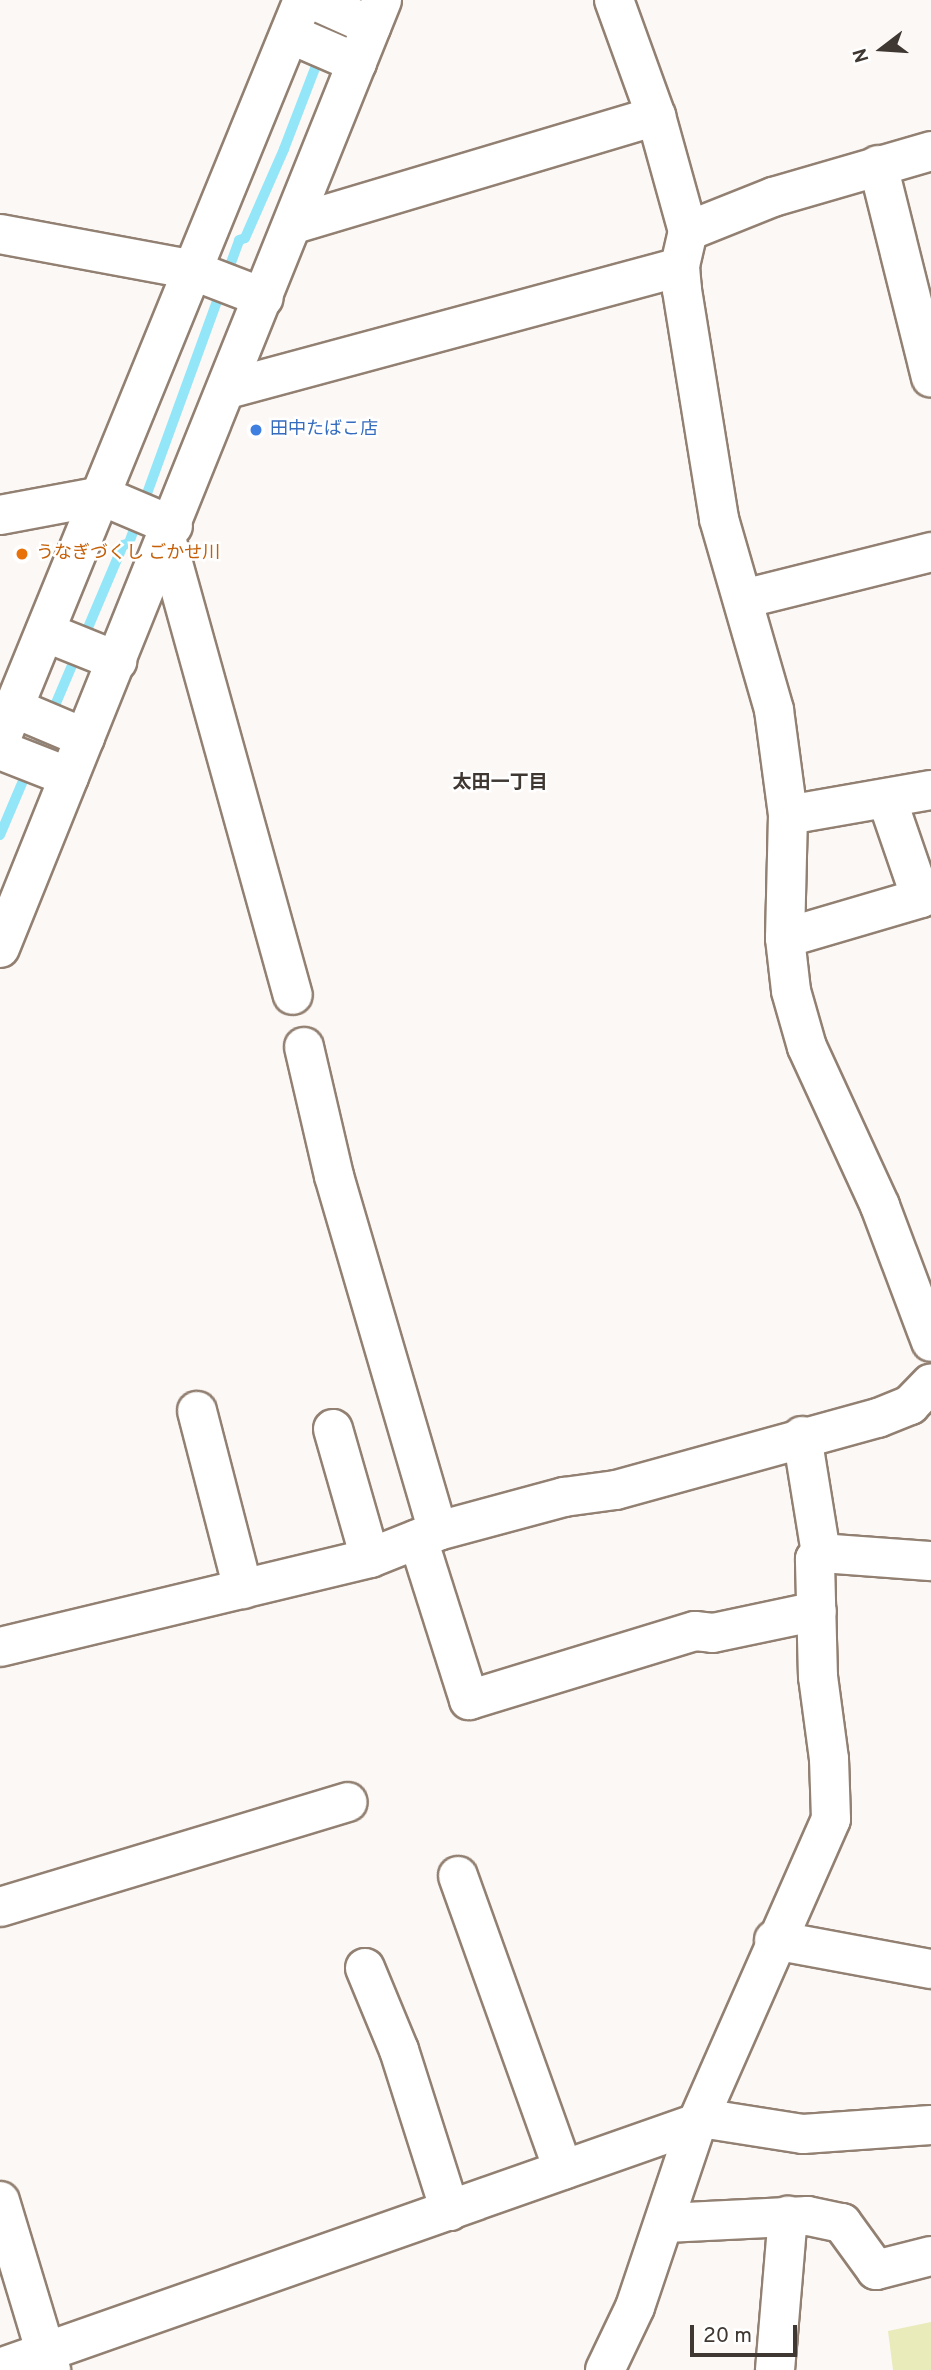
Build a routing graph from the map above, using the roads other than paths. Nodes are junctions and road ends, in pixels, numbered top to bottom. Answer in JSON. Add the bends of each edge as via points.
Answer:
{"nodes":[{"id":1,"x":614,"y":0,"type":"edge"},
{"id":2,"x":353,"y":10,"type":"edge"},
{"id":3,"x":296,"y":17,"type":"edge"},
{"id":4,"x":344,"y":57,"type":"junction"},
{"id":5,"x":656,"y":116,"type":"junction"},
{"id":6,"x":931,"y":151,"type":"edge"},
{"id":7,"x":878,"y":165,"type":"junction"},
{"id":8,"x":294,"y":224,"type":"junction"},
{"id":9,"x":688,"y":231,"type":"junction"},
{"id":10,"x":0,"y":234,"type":"edge"},
{"id":11,"x":680,"y":267,"type":"junction"},
{"id":12,"x":189,"y":269,"type":"junction"},
{"id":13,"x":250,"y":293,"type":"junction"},
{"id":14,"x":931,"y":377,"type":"edge"},
{"id":15,"x":228,"y":389,"type":"junction"},
{"id":16,"x":102,"y":496,"type":"junction"},
{"id":17,"x":0,"y":515,"type":"edge"},
{"id":18,"x":163,"y":527,"type":"junction"},
{"id":19,"x":931,"y":552,"type":"edge"},
{"id":20,"x":743,"y":599,"type":"junction"},
{"id":21,"x":45,"y":632,"type":"junction"},
{"id":22,"x":103,"y":656,"type":"junction"},
{"id":23,"x":7,"y":724,"type":"edge"},
{"id":24,"x":71,"y":732,"type":"junction"},
{"id":25,"x":0,"y":750,"type":"edge"},
{"id":26,"x":56,"y":772,"type":"junction"},
{"id":27,"x":931,"y":790,"type":"edge"},
{"id":28,"x":887,"y":799,"type":"junction"},
{"id":29,"x":788,"y":815,"type":"junction"},
{"id":30,"x":926,"y":910,"type":"edge"},
{"id":31,"x":785,"y":938,"type":"junction"},
{"id":32,"x":0,"y":948,"type":"edge"},
{"id":33,"x":293,"y":995,"type":"dead end"},
{"id":34,"x":304,"y":1047,"type":"dead end"},
{"id":35,"x":931,"y":1342,"type":"edge"},
{"id":36,"x":931,"y":1383,"type":"edge"},
{"id":37,"x":197,"y":1411,"type":"dead end"},
{"id":38,"x":333,"y":1429,"type":"dead end"},
{"id":39,"x":802,"y":1436,"type":"junction"},
{"id":40,"x":428,"y":1535,"type":"junction"},
{"id":41,"x":821,"y":1553,"type":"junction"},
{"id":42,"x":370,"y":1558,"type":"junction"},
{"id":43,"x":931,"y":1562,"type":"edge"},
{"id":44,"x":243,"y":1589,"type":"junction"},
{"id":45,"x":817,"y":1611,"type":"junction"},
{"id":46,"x":0,"y":1647,"type":"edge"},
{"id":47,"x":347,"y":1802,"type":"dead end"},
{"id":48,"x":458,"y":1876,"type":"dead end"},
{"id":49,"x":0,"y":1907,"type":"edge"},
{"id":50,"x":774,"y":1940,"type":"junction"},
{"id":51,"x":365,"y":1968,"type":"dead end"},
{"id":52,"x":931,"y":1969,"type":"edge"},
{"id":53,"x":699,"y":2121,"type":"junction"},
{"id":54,"x":931,"y":2125,"type":"edge"},
{"id":55,"x":563,"y":2171,"type":"junction"},
{"id":56,"x":0,"y":2201,"type":"edge"},
{"id":57,"x":450,"y":2211,"type":"junction"},
{"id":58,"x":788,"y":2216,"type":"junction"},
{"id":59,"x":666,"y":2223,"type":"junction"},
{"id":60,"x":931,"y":2256,"type":"edge"},
{"id":61,"x":27,"y":2364,"type":"edge"},
{"id":62,"x":606,"y":2370,"type":"edge"},
{"id":63,"x":775,"y":2370,"type":"edge"}],
"edges":[{"from":1,"to":5,"type":"street"},
{"from":2,"to":4,"type":"street"},
{"from":3,"to":4,"type":"street"},
{"from":3,"to":12,"type":"street"},
{"from":4,"to":8,"type":"street"},
{"from":5,"to":8,"type":"street"},
{"from":5,"to":9,"type":"street"},
{"from":6,"to":7,"type":"street"},
{"from":7,"to":9,"type":"street","via":[[774,197]]},
{"from":7,"to":14,"type":"street"},
{"from":8,"to":13,"type":"street"},
{"from":9,"to":11,"type":"street"},
{"from":10,"to":12,"type":"street"},
{"from":11,"to":15,"type":"street"},
{"from":11,"to":20,"type":"street","via":[[719,519]]},
{"from":12,"to":13,"type":"street"},
{"from":12,"to":16,"type":"street"},
{"from":13,"to":15,"type":"street"},
{"from":15,"to":18,"type":"street"},
{"from":16,"to":17,"type":"street"},
{"from":16,"to":18,"type":"street"},
{"from":16,"to":21,"type":"street"},
{"from":18,"to":22,"type":"street"},
{"from":18,"to":33,"type":"street"},
{"from":19,"to":20,"type":"street"},
{"from":20,"to":29,"type":"street","via":[[774,710]]},
{"from":21,"to":22,"type":"street"},
{"from":21,"to":23,"type":"street"},
{"from":22,"to":24,"type":"street"},
{"from":23,"to":24,"type":"street"},
{"from":24,"to":26,"type":"street"},
{"from":25,"to":26,"type":"street"},
{"from":26,"to":32,"type":"street"},
{"from":27,"to":28,"type":"street"},
{"from":28,"to":29,"type":"street"},
{"from":28,"to":30,"type":"street"},
{"from":29,"to":31,"type":"street"},
{"from":30,"to":31,"type":"street"},
{"from":31,"to":35,"type":"street","via":[[791,991],[807,1047],[880,1206]]},
{"from":34,"to":40,"type":"street"},
{"from":36,"to":39,"type":"street","via":[[910,1405]]},
{"from":37,"to":44,"type":"street"},
{"from":38,"to":42,"type":"street"},
{"from":39,"to":40,"type":"street","via":[[616,1489],[564,1497]]},
{"from":39,"to":41,"type":"street"},
{"from":40,"to":42,"type":"street"},
{"from":40,"to":45,"type":"street","via":[[469,1700],[695,1631],[713,1633]]},
{"from":41,"to":43,"type":"street"},
{"from":41,"to":45,"type":"street","via":[[815,1559]]},
{"from":42,"to":44,"type":"street"},
{"from":44,"to":46,"type":"street"},
{"from":45,"to":50,"type":"street","via":[[831,1819]]},
{"from":47,"to":49,"type":"street"},
{"from":48,"to":55,"type":"street"},
{"from":50,"to":52,"type":"street"},
{"from":50,"to":53,"type":"street"},
{"from":51,"to":57,"type":"street","via":[[399,2050]]},
{"from":53,"to":54,"type":"street","via":[[803,2134]]},
{"from":53,"to":55,"type":"street"},
{"from":53,"to":59,"type":"street"},
{"from":55,"to":57,"type":"street"},
{"from":56,"to":61,"type":"street"},
{"from":57,"to":61,"type":"street"},
{"from":58,"to":59,"type":"street"},
{"from":58,"to":60,"type":"street","via":[[842,2223],[876,2270]]},
{"from":58,"to":63,"type":"street"},
{"from":59,"to":62,"type":"street"}]}
